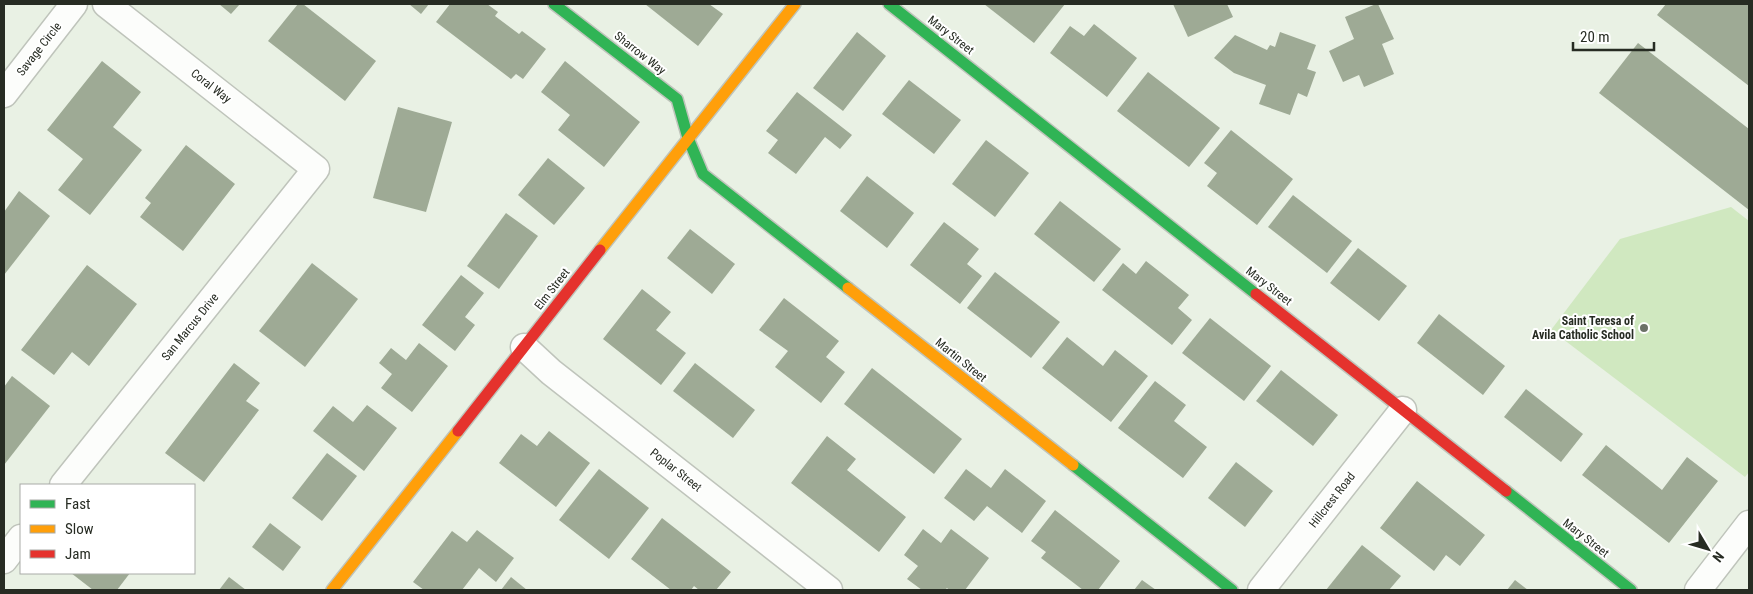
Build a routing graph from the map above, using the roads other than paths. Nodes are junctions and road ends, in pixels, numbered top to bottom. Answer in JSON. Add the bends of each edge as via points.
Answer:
{"nodes":[{"id":1,"x":74,"y":4,"type":"edge"},
{"id":2,"x":106,"y":4,"type":"edge"},
{"id":3,"x":554,"y":4,"type":"edge"},
{"id":4,"x":795,"y":4,"type":"edge"},
{"id":5,"x":889,"y":4,"type":"edge"},
{"id":6,"x":4,"y":94,"type":"edge"},
{"id":7,"x":688,"y":138,"type":"junction"},
{"id":8,"x":316,"y":169,"type":"joint"},
{"id":9,"x":524,"y":347,"type":"junction"},
{"id":10,"x":1404,"y":410,"type":"junction"},
{"id":11,"x":64,"y":484,"type":"edge"},
{"id":12,"x":1749,"y":524,"type":"edge"},
{"id":13,"x":20,"y":539,"type":"edge"},
{"id":14,"x":4,"y":560,"type":"edge"},
{"id":15,"x":332,"y":590,"type":"edge"},
{"id":16,"x":829,"y":590,"type":"edge"},
{"id":17,"x":1232,"y":590,"type":"edge"},
{"id":18,"x":1261,"y":590,"type":"edge"},
{"id":19,"x":1631,"y":590,"type":"edge"},
{"id":20,"x":1698,"y":590,"type":"edge"}],
"edges":[{"from":1,"to":6,"type":"street","name":"Savage Circle"},
{"from":2,"to":8,"type":"street","name":"Coral Way"},
{"from":3,"to":7,"type":"street","name":"Sharrow Way","via":[[678,99]]},
{"from":4,"to":7,"type":"street","name":"Elm Street"},
{"from":5,"to":10,"type":"street","name":"Mary Street"},
{"from":7,"to":9,"type":"street","name":"Elm Street"},
{"from":7,"to":17,"type":"street","name":"Martin Street","via":[[703,174]]},
{"from":8,"to":11,"type":"street","name":"San Marcus Drive"},
{"from":9,"to":15,"type":"street","name":"Elm Street"},
{"from":9,"to":16,"type":"street","name":"Poplar Street","via":[[551,372]]},
{"from":10,"to":18,"type":"street","name":"Hillcrest Road"},
{"from":10,"to":19,"type":"street","name":"Mary Street"},
{"from":12,"to":20,"type":"street"},
{"from":13,"to":14,"type":"street"}]}
